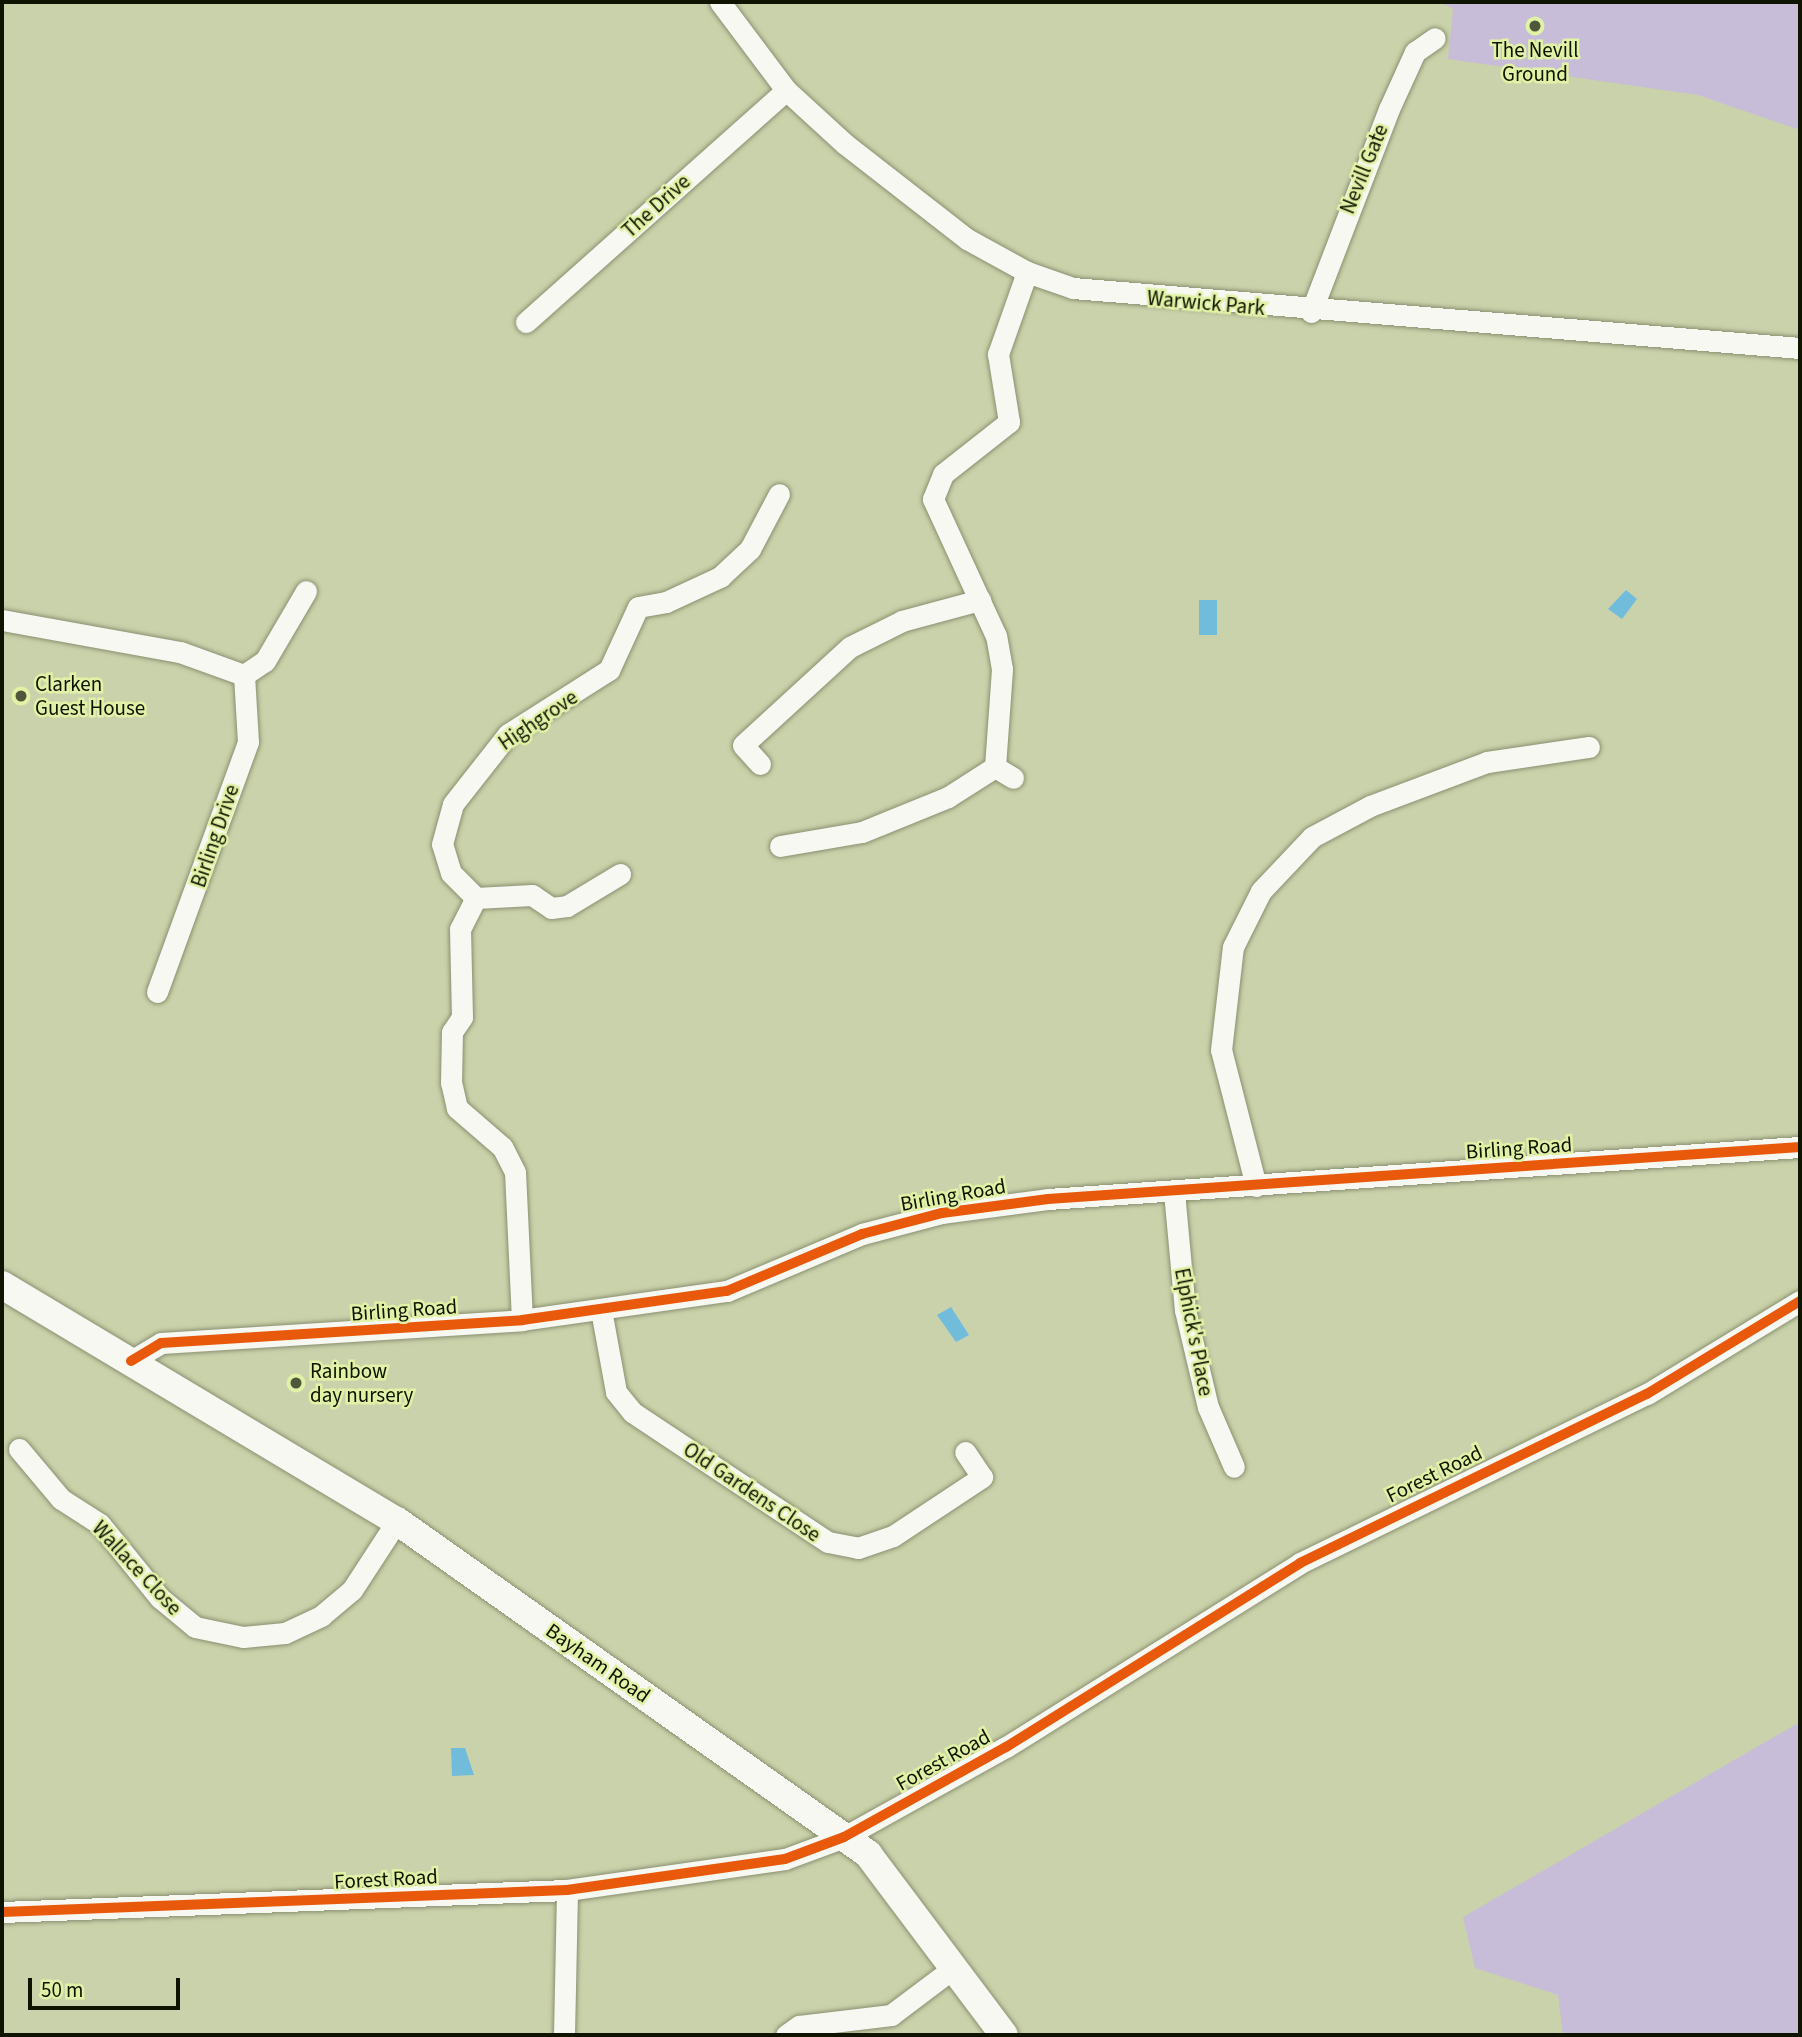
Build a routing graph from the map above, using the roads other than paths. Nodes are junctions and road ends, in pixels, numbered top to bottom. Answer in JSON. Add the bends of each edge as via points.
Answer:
{"nodes":[{"id":1,"x":720,"y":2,"type":"edge"},
{"id":2,"x":1435,"y":38,"type":"dead end"},
{"id":3,"x":786,"y":90,"type":"junction"},
{"id":4,"x":1027,"y":272,"type":"junction"},
{"id":5,"x":1311,"y":312,"type":"junction"},
{"id":6,"x":526,"y":322,"type":"dead end"},
{"id":7,"x":1800,"y":348,"type":"edge"},
{"id":8,"x":779,"y":494,"type":"dead end"},
{"id":9,"x":306,"y":591,"type":"dead end"},
{"id":10,"x":980,"y":600,"type":"junction"},
{"id":11,"x":2,"y":620,"type":"edge"},
{"id":12,"x":244,"y":675,"type":"junction"},
{"id":13,"x":1589,"y":747,"type":"dead end"},
{"id":14,"x":760,"y":764,"type":"dead end"},
{"id":15,"x":780,"y":846,"type":"dead end"},
{"id":16,"x":620,"y":874,"type":"dead end"},
{"id":17,"x":476,"y":898,"type":"junction"},
{"id":18,"x":157,"y":992,"type":"dead end"},
{"id":19,"x":1800,"y":1147,"type":"edge"},
{"id":20,"x":1256,"y":1186,"type":"junction"},
{"id":21,"x":1174,"y":1192,"type":"junction"},
{"id":22,"x":2,"y":1285,"type":"edge"},
{"id":23,"x":1800,"y":1301,"type":"edge"},
{"id":24,"x":601,"y":1310,"type":"junction"},
{"id":25,"x":522,"y":1320,"type":"junction"},
{"id":26,"x":131,"y":1361,"type":"junction"},
{"id":27,"x":19,"y":1449,"type":"dead end"},
{"id":28,"x":965,"y":1452,"type":"dead end"},
{"id":29,"x":1234,"y":1467,"type":"dead end"},
{"id":30,"x":397,"y":1521,"type":"junction"},
{"id":31,"x":844,"y":1837,"type":"junction"},
{"id":32,"x":567,"y":1890,"type":"junction"},
{"id":33,"x":2,"y":1912,"type":"edge"},
{"id":34,"x":951,"y":1970,"type":"junction"},
{"id":35,"x":564,"y":2035,"type":"edge"},
{"id":36,"x":786,"y":2035,"type":"edge"},
{"id":37,"x":1004,"y":2035,"type":"edge"}],
"edges":[{"from":1,"to":3,"type":"street","name":"Warwick Park"},
{"from":2,"to":5,"type":"street","name":"Nevill Gate","via":[[1415,52],[1399,86]]},
{"from":3,"to":4,"type":"street","name":"Warwick Park","via":[[967,239]]},
{"from":3,"to":6,"type":"street","name":"The Drive"},
{"from":4,"to":5,"type":"street","name":"Warwick Park","via":[[1073,288]]},
{"from":4,"to":10,"type":"street","via":[[998,354],[1009,422],[943,474],[933,499]]},
{"from":5,"to":7,"type":"street","name":"Warwick Park"},
{"from":8,"to":17,"type":"street","name":"Highgrove","via":[[750,549],[720,578],[666,602],[638,607],[610,670],[508,734],[479,764],[453,804],[442,844],[452,873]]},
{"from":9,"to":12,"type":"street","via":[[265,661]]},
{"from":10,"to":14,"type":"street","via":[[902,621],[850,647],[743,745]]},
{"from":10,"to":15,"type":"street","via":[[1002,669],[1004,772],[862,832]]},
{"from":11,"to":12,"type":"street","via":[[180,652]]},
{"from":12,"to":18,"type":"street","name":"Birling Drive","via":[[248,742]]},
{"from":13,"to":20,"type":"street","via":[[1487,762],[1370,806],[1312,837],[1261,891],[1233,947],[1221,1040],[1226,1086]]},
{"from":16,"to":17,"type":"street","via":[[567,906],[551,908],[532,895]]},
{"from":17,"to":25,"type":"street","via":[[460,929],[462,1017],[453,1032],[451,1083],[457,1108],[502,1147],[515,1172]]},
{"from":19,"to":20,"type":"street","name":"Birling Road"},
{"from":20,"to":21,"type":"street","name":"Birling Road"},
{"from":21,"to":24,"type":"street","name":"Birling Road","via":[[942,1213],[862,1234],[727,1290]]},
{"from":21,"to":29,"type":"street","name":"Elphick's Place","via":[[1185,1310],[1208,1407]]},
{"from":22,"to":26,"type":"main road"},
{"from":23,"to":31,"type":"street","name":"Forest Road","via":[[1647,1394],[1300,1563],[1006,1748]]},
{"from":24,"to":25,"type":"street","name":"Birling Road"},
{"from":24,"to":28,"type":"street","name":"Old Gardens Close","via":[[616,1392],[632,1412],[828,1542],[858,1548],[904,1529],[982,1477]]},
{"from":25,"to":26,"type":"street","name":"Birling Road","via":[[161,1343]]},
{"from":26,"to":30,"type":"main road","name":"Bayham Road"},
{"from":27,"to":30,"type":"street","name":"Wallace Close","via":[[61,1499],[100,1524],[160,1598],[195,1627],[231,1634],[285,1633],[321,1616],[352,1590]]},
{"from":30,"to":31,"type":"main road","name":"Bayham Road"},
{"from":31,"to":32,"type":"street","name":"Forest Road","via":[[785,1859]]},
{"from":31,"to":34,"type":"main road","name":"Bayham Road","via":[[868,1854]]},
{"from":32,"to":33,"type":"street","name":"Forest Road"},
{"from":32,"to":35,"type":"street"},
{"from":34,"to":36,"type":"street","via":[[891,2015],[799,2026]]},
{"from":34,"to":37,"type":"main road","name":"Bayham Road"}]}
